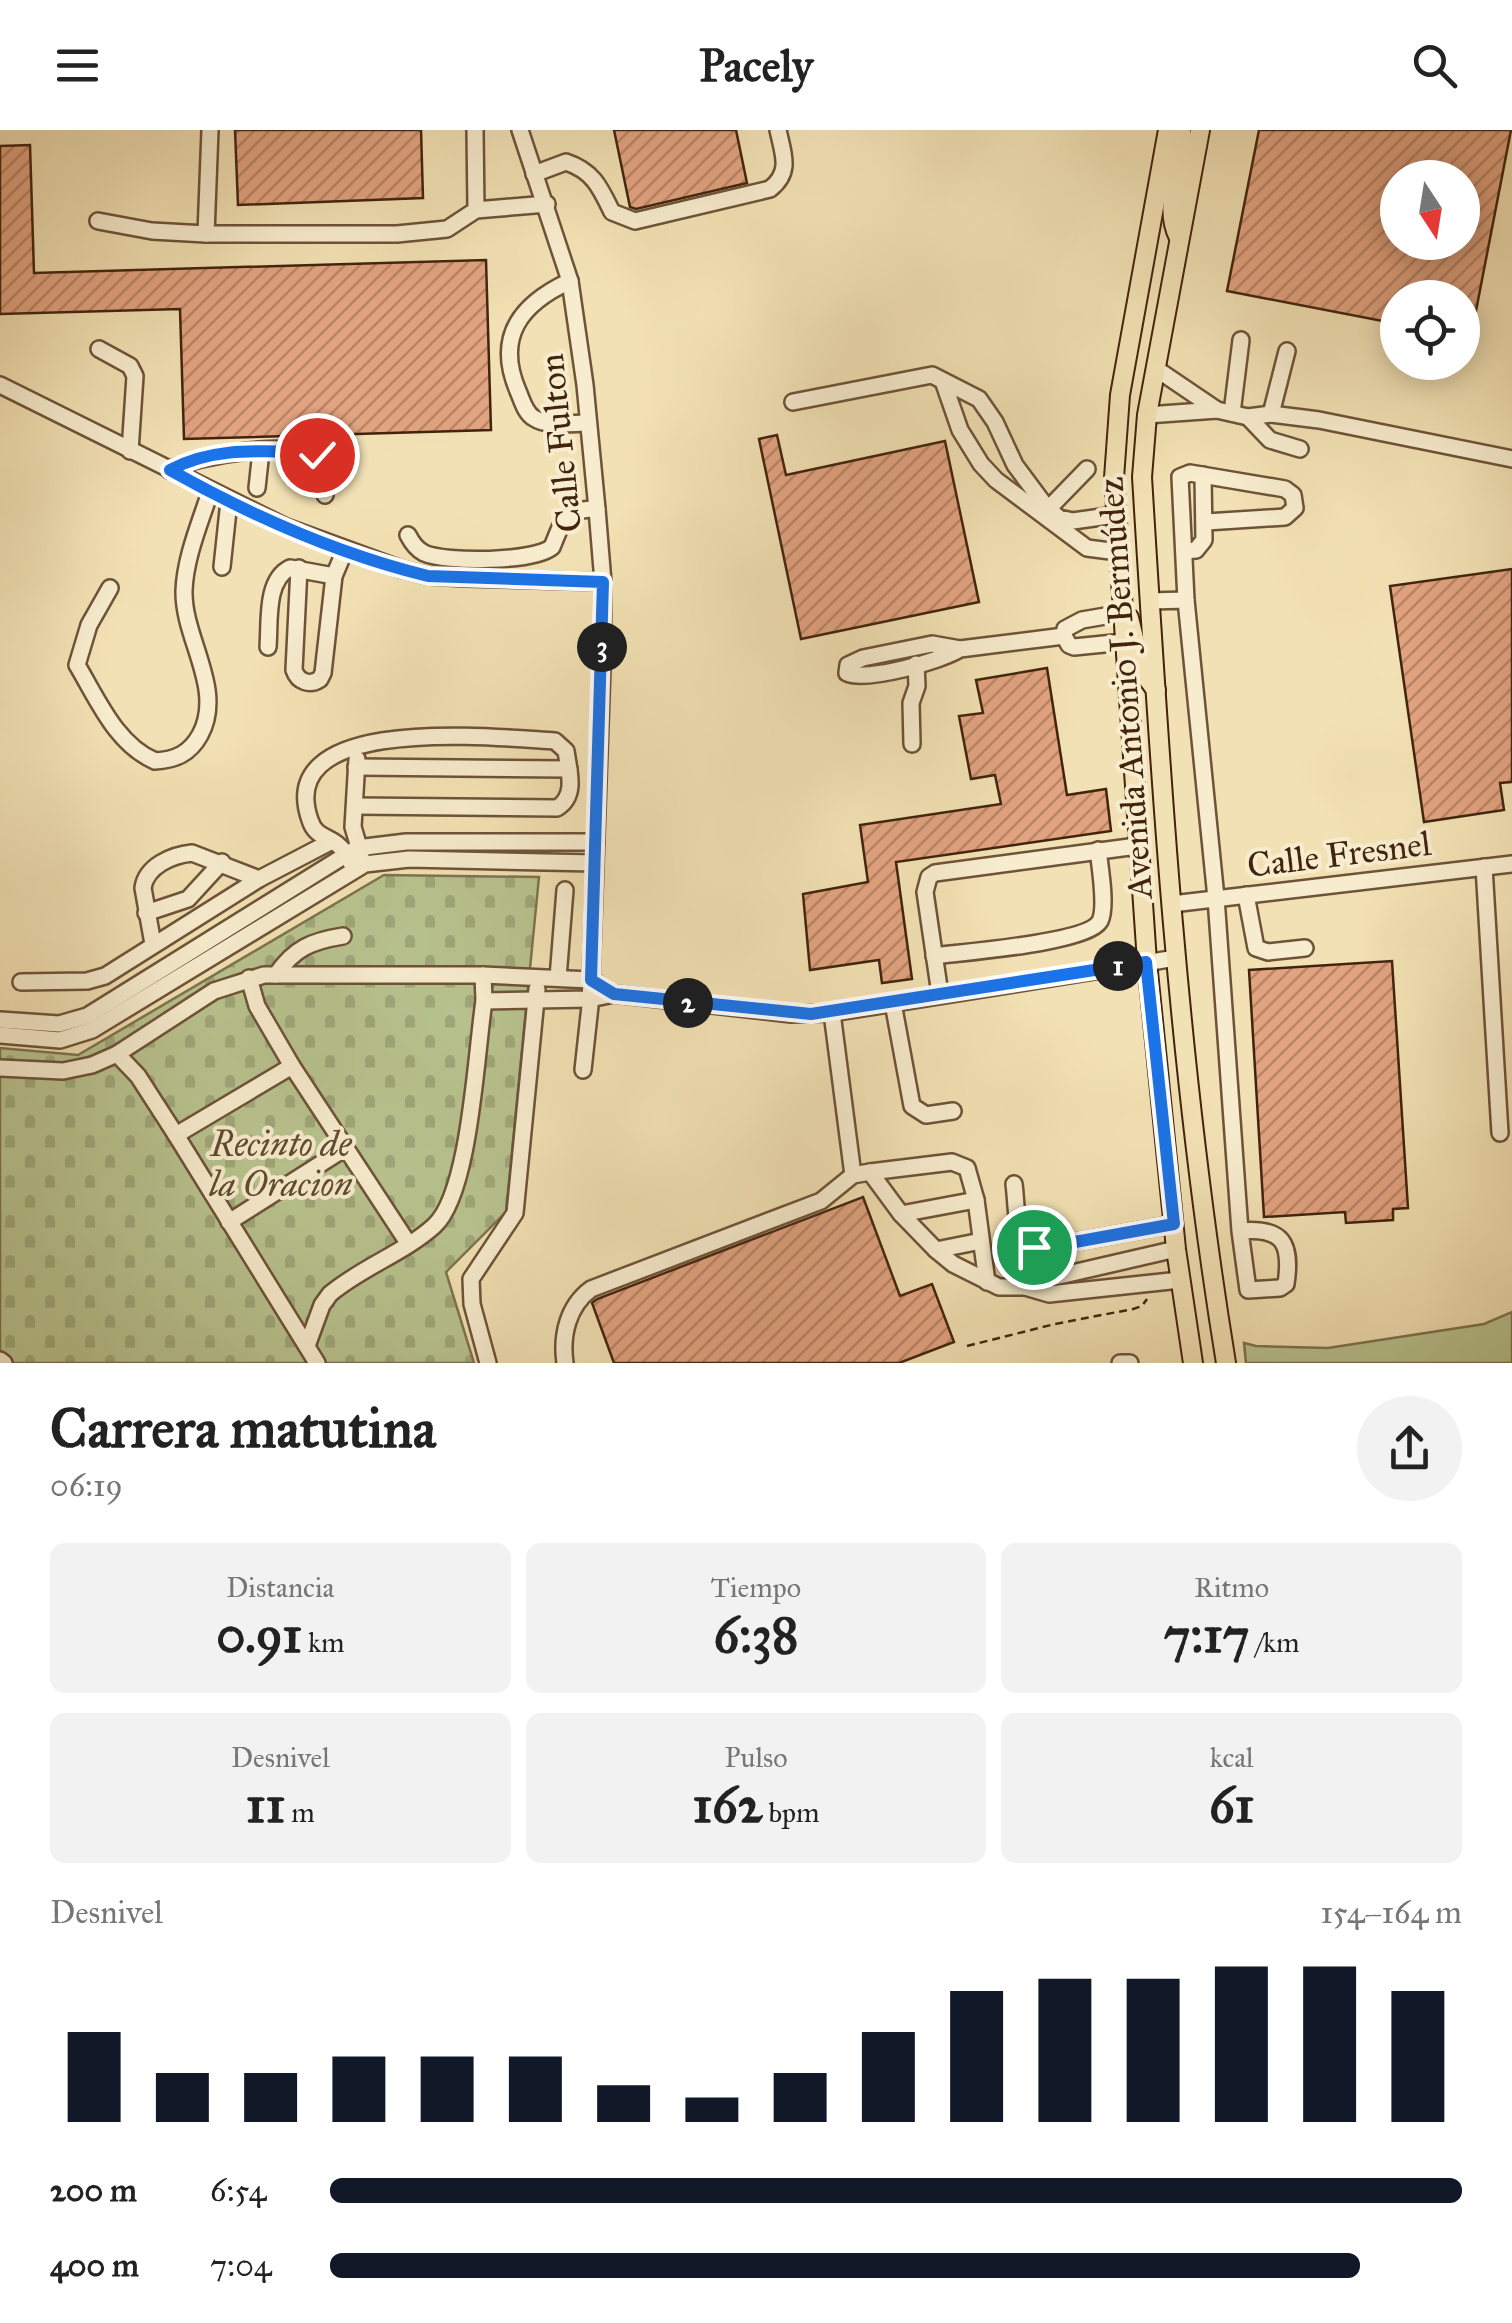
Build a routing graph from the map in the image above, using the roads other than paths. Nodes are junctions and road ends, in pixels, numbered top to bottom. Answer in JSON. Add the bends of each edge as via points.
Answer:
{"nodes":[{"id":1,"x":210,"y":130,"type":"edge"},
{"id":2,"x":475,"y":130,"type":"edge"},
{"id":3,"x":520,"y":130,"type":"edge"},
{"id":4,"x":778,"y":130,"type":"edge"},
{"id":5,"x":1200,"y":130,"type":"edge"},
{"id":6,"x":1166,"y":131,"type":"edge"},
{"id":7,"x":534,"y":174,"type":"junction"},
{"id":8,"x":547,"y":204,"type":"junction"},
{"id":9,"x":476,"y":210,"type":"junction"},
{"id":10,"x":98,"y":220,"type":"dead end"},
{"id":11,"x":206,"y":234,"type":"junction"},
{"id":12,"x":1179,"y":239,"type":"junction"},
{"id":13,"x":570,"y":280,"type":"junction"},
{"id":14,"x":1241,"y":340,"type":"dead end"},
{"id":15,"x":99,"y":349,"type":"dead end"},
{"id":16,"x":1287,"y":351,"type":"dead end"},
{"id":17,"x":1155,"y":368,"type":"junction"},
{"id":18,"x":943,"y":381,"type":"junction"},
{"id":19,"x":0,"y":385,"type":"edge"},
{"id":20,"x":793,"y":402,"type":"dead end"},
{"id":21,"x":1232,"y":414,"type":"junction"},
{"id":22,"x":1271,"y":414,"type":"junction"},
{"id":23,"x":1147,"y":415,"type":"junction"},
{"id":24,"x":588,"y":422,"type":"junction"},
{"id":25,"x":1300,"y":449,"type":"dead end"},
{"id":26,"x":130,"y":451,"type":"junction"},
{"id":27,"x":262,"y":452,"type":"junction"},
{"id":28,"x":1512,"y":459,"type":"edge"},
{"id":29,"x":1087,"y":469,"type":"dead end"},
{"id":30,"x":170,"y":470,"type":"junction"},
{"id":31,"x":1203,"y":474,"type":"junction"},
{"id":32,"x":257,"y":488,"type":"dead end"},
{"id":33,"x":210,"y":492,"type":"junction"},
{"id":34,"x":325,"y":495,"type":"dead end"},
{"id":35,"x":229,"y":501,"type":"junction"},
{"id":36,"x":597,"y":509,"type":"junction"},
{"id":37,"x":1042,"y":510,"type":"junction"},
{"id":38,"x":1115,"y":516,"type":"junction"},
{"id":39,"x":1206,"y":522,"type":"junction"},
{"id":40,"x":408,"y":535,"type":"dead end"},
{"id":41,"x":345,"y":550,"type":"junction"},
{"id":42,"x":1184,"y":551,"type":"junction"},
{"id":43,"x":1118,"y":552,"type":"junction"},
{"id":44,"x":222,"y":567,"type":"dead end"},
{"id":45,"x":299,"y":568,"type":"junction"},
{"id":46,"x":334,"y":576,"type":"junction"},
{"id":47,"x":603,"y":582,"type":"junction"},
{"id":48,"x":110,"y":588,"type":"dead end"},
{"id":49,"x":1186,"y":600,"type":"junction"},
{"id":50,"x":1150,"y":601,"type":"junction"},
{"id":51,"x":1122,"y":614,"type":"junction"},
{"id":52,"x":1064,"y":636,"type":"junction"},
{"id":53,"x":1124,"y":642,"type":"junction"},
{"id":54,"x":268,"y":647,"type":"dead end"},
{"id":55,"x":960,"y":649,"type":"junction"},
{"id":56,"x":916,"y":664,"type":"junction"},
{"id":57,"x":1126,"y":686,"type":"junction"},
{"id":58,"x":1156,"y":690,"type":"junction"},
{"id":59,"x":912,"y":744,"type":"dead end"},
{"id":60,"x":358,"y":745,"type":"junction"},
{"id":61,"x":356,"y":767,"type":"junction"},
{"id":62,"x":1161,"y":767,"type":"junction"},
{"id":63,"x":569,"y":769,"type":"junction"},
{"id":64,"x":355,"y":806,"type":"junction"},
{"id":65,"x":332,"y":841,"type":"junction"},
{"id":66,"x":596,"y":842,"type":"junction"},
{"id":67,"x":1137,"y":846,"type":"junction"},
{"id":68,"x":1098,"y":850,"type":"junction"},
{"id":69,"x":356,"y":859,"type":"junction"},
{"id":70,"x":222,"y":862,"type":"junction"},
{"id":71,"x":595,"y":863,"type":"junction"},
{"id":72,"x":1512,"y":864,"type":"edge"},
{"id":73,"x":1484,"y":868,"type":"junction"},
{"id":74,"x":258,"y":879,"type":"junction"},
{"id":75,"x":566,"y":890,"type":"dead end"},
{"id":76,"x":1246,"y":894,"type":"junction"},
{"id":77,"x":1216,"y":898,"type":"junction"},
{"id":78,"x":1172,"y":904,"type":"junction"},
{"id":79,"x":146,"y":913,"type":"junction"},
{"id":80,"x":343,"y":936,"type":"dead end"},
{"id":81,"x":1253,"y":942,"type":"junction"},
{"id":82,"x":153,"y":944,"type":"junction"},
{"id":83,"x":1219,"y":946,"type":"junction"},
{"id":84,"x":1305,"y":948,"type":"dead end"},
{"id":85,"x":934,"y":956,"type":"junction"},
{"id":86,"x":1176,"y":958,"type":"junction"},
{"id":87,"x":1146,"y":962,"type":"junction"},
{"id":88,"x":276,"y":975,"type":"junction"},
{"id":89,"x":483,"y":975,"type":"junction"},
{"id":90,"x":249,"y":978,"type":"junction"},
{"id":91,"x":537,"y":978,"type":"junction"},
{"id":92,"x":558,"y":978,"type":"junction"},
{"id":93,"x":591,"y":980,"type":"junction"},
{"id":94,"x":21,"y":982,"type":"dead end"},
{"id":95,"x":614,"y":994,"type":"junction"},
{"id":96,"x":940,"y":994,"type":"junction"},
{"id":97,"x":538,"y":1000,"type":"junction"},
{"id":98,"x":590,"y":1000,"type":"junction"},
{"id":99,"x":484,"y":1001,"type":"junction"},
{"id":100,"x":892,"y":1003,"type":"junction"},
{"id":101,"x":832,"y":1013,"type":"junction"},
{"id":102,"x":0,"y":1020,"type":"edge"},
{"id":103,"x":73,"y":1030,"type":"junction"},
{"id":104,"x":0,"y":1035,"type":"edge"},
{"id":105,"x":118,"y":1054,"type":"junction"},
{"id":106,"x":292,"y":1066,"type":"junction"},
{"id":107,"x":0,"y":1068,"type":"edge"},
{"id":108,"x":583,"y":1070,"type":"dead end"},
{"id":109,"x":953,"y":1112,"type":"dead end"},
{"id":110,"x":1500,"y":1133,"type":"dead end"},
{"id":111,"x":176,"y":1135,"type":"junction"},
{"id":112,"x":344,"y":1149,"type":"junction"},
{"id":113,"x":862,"y":1174,"type":"junction"},
{"id":114,"x":1014,"y":1184,"type":"dead end"},
{"id":115,"x":976,"y":1200,"type":"junction"},
{"id":116,"x":902,"y":1214,"type":"junction"},
{"id":117,"x":229,"y":1222,"type":"junction"},
{"id":118,"x":1174,"y":1224,"type":"junction"},
{"id":119,"x":1240,"y":1230,"type":"junction"},
{"id":120,"x":982,"y":1242,"type":"junction"},
{"id":121,"x":408,"y":1243,"type":"junction"},
{"id":122,"x":1176,"y":1249,"type":"junction"},
{"id":123,"x":936,"y":1250,"type":"junction"},
{"id":124,"x":1180,"y":1280,"type":"junction"},
{"id":125,"x":986,"y":1282,"type":"junction"},
{"id":126,"x":1025,"y":1287,"type":"junction"},
{"id":127,"x":307,"y":1346,"type":"junction"},
{"id":128,"x":316,"y":1363,"type":"edge"},
{"id":129,"x":488,"y":1363,"type":"edge"},
{"id":130,"x":566,"y":1363,"type":"edge"},
{"id":131,"x":1120,"y":1363,"type":"edge"},
{"id":132,"x":1130,"y":1363,"type":"edge"},
{"id":133,"x":1193,"y":1363,"type":"edge"},
{"id":134,"x":1226,"y":1363,"type":"edge"}],
"edges":[{"from":1,"to":11,"type":"street"},
{"from":2,"to":9,"type":"street"},
{"from":3,"to":7,"type":"street","name":"Calle Fulton"},
{"from":4,"to":7,"type":"street","via":[[786,166],[770,189],[635,221],[612,212],[585,168],[566,162]]},
{"from":5,"to":12,"type":"main road","name":"Avenida Antonio J. Bermúdez"},
{"from":6,"to":12,"type":"main road","via":[[1181,152],[1171,211]]},
{"from":6,"to":38,"type":"main road","name":"Avenida Antonio J. Bermúdez","via":[[1116,426]]},
{"from":7,"to":8,"type":"street","name":"Calle Fulton"},
{"from":8,"to":9,"type":"street"},
{"from":8,"to":13,"type":"street","name":"Calle Fulton"},
{"from":9,"to":11,"type":"street","via":[[432,232]]},
{"from":10,"to":11,"type":"street"},
{"from":12,"to":17,"type":"main road","name":"Avenida Antonio J. Bermúdez"},
{"from":13,"to":24,"type":"street","name":"Calle Fulton"},
{"from":13,"to":24,"type":"street","via":[[518,322],[508,360],[534,418]]},
{"from":14,"to":21,"type":"street"},
{"from":15,"to":26,"type":"street","via":[[135,376]]},
{"from":16,"to":22,"type":"street"},
{"from":17,"to":21,"type":"street"},
{"from":17,"to":23,"type":"main road","name":"Avenida Antonio J. Bermúdez"},
{"from":18,"to":20,"type":"street","via":[[932,376]]},
{"from":18,"to":37,"type":"street","via":[[979,399]]},
{"from":18,"to":37,"type":"street","via":[[981,464]]},
{"from":19,"to":26,"type":"street"},
{"from":21,"to":22,"type":"street"},
{"from":21,"to":23,"type":"street"},
{"from":21,"to":25,"type":"street","via":[[1270,440]]},
{"from":22,"to":28,"type":"street"},
{"from":23,"to":50,"type":"main road","name":"Avenida Antonio J. Bermúdez","via":[[1142,477]]},
{"from":24,"to":36,"type":"street","name":"Calle Fulton"},
{"from":26,"to":30,"type":"street"},
{"from":27,"to":30,"type":"street","via":[[208,455]]},
{"from":27,"to":32,"type":"street"},
{"from":27,"to":34,"type":"street","via":[[317,455]]},
{"from":29,"to":37,"type":"street"},
{"from":30,"to":33,"type":"street"},
{"from":31,"to":39,"type":"street"},
{"from":31,"to":39,"type":"street","via":[[1286,488],[1295,508],[1278,519]]},
{"from":31,"to":42,"type":"street","via":[[1184,474],[1178,482]]},
{"from":33,"to":35,"type":"street"},
{"from":33,"to":48,"type":"street","via":[[184,590],[209,710],[197,741],[179,757],[156,761],[129,745],[77,665]]},
{"from":35,"to":41,"type":"street"},
{"from":35,"to":44,"type":"street"},
{"from":36,"to":40,"type":"street","via":[[570,513],[552,547],[530,556],[435,556],[418,550]]},
{"from":36,"to":47,"type":"street","name":"Calle Fulton"},
{"from":37,"to":38,"type":"street","via":[[1073,522]]},
{"from":37,"to":43,"type":"street","via":[[1087,548]]},
{"from":38,"to":43,"type":"main road","name":"Avenida Antonio J. Bermúdez"},
{"from":39,"to":42,"type":"street","via":[[1203,543]]},
{"from":41,"to":46,"type":"street"},
{"from":41,"to":47,"type":"street","via":[[428,576]]},
{"from":42,"to":49,"type":"street"},
{"from":43,"to":51,"type":"main road","name":"Avenida Antonio J. Bermúdez"},
{"from":45,"to":46,"type":"street"},
{"from":45,"to":46,"type":"street","via":[[294,662],[303,682],[323,674]]},
{"from":45,"to":54,"type":"street","via":[[283,570],[276,579]]},
{"from":47,"to":66,"type":"street","name":"Calle Fulton"},
{"from":49,"to":50,"type":"street"},
{"from":49,"to":77,"type":"street"},
{"from":50,"to":58,"type":"main road","name":"Avenida Antonio J. Bermúdez"},
{"from":51,"to":52,"type":"street","via":[[1075,622]]},
{"from":51,"to":53,"type":"main road","name":"Avenida Antonio J. Bermúdez"},
{"from":51,"to":58,"type":"main road","via":[[1133,623],[1142,670]]},
{"from":52,"to":53,"type":"street","via":[[1074,647]]},
{"from":52,"to":55,"type":"street"},
{"from":53,"to":57,"type":"main road","name":"Avenida Antonio J. Bermúdez"},
{"from":55,"to":56,"type":"street"},
{"from":55,"to":56,"type":"street","via":[[932,644],[863,658],[846,669],[855,676]]},
{"from":56,"to":59,"type":"street"},
{"from":57,"to":62,"type":"main road","via":[[1137,704],[1142,755]]},
{"from":57,"to":67,"type":"main road","name":"Avenida Antonio J. Bermúdez"},
{"from":58,"to":62,"type":"main road","name":"Avenida Antonio J. Bermúdez"},
{"from":60,"to":61,"type":"street"},
{"from":60,"to":63,"type":"street","via":[[412,737],[554,741],[566,752]]},
{"from":60,"to":65,"type":"street","via":[[321,762],[309,781],[311,823]]},
{"from":61,"to":63,"type":"street"},
{"from":61,"to":64,"type":"street"},
{"from":62,"to":78,"type":"main road","name":"Avenida Antonio J. Bermúdez"},
{"from":63,"to":64,"type":"street","via":[[570,795],[557,808]]},
{"from":64,"to":69,"type":"street"},
{"from":65,"to":69,"type":"street"},
{"from":65,"to":74,"type":"street"},
{"from":66,"to":69,"type":"street","via":[[406,842]]},
{"from":66,"to":71,"type":"street","name":"Calle Fulton"},
{"from":67,"to":68,"type":"street"},
{"from":67,"to":87,"type":"main road","name":"Avenida Antonio J. Bermúdez"},
{"from":68,"to":85,"type":"street","via":[[1102,914],[1092,930]]},
{"from":68,"to":85,"type":"street","via":[[929,877]]},
{"from":69,"to":71,"type":"street"},
{"from":69,"to":103,"type":"street","via":[[119,1014]]},
{"from":70,"to":74,"type":"street"},
{"from":70,"to":79,"type":"street","via":[[188,898]]},
{"from":70,"to":79,"type":"street","via":[[192,853],[154,868],[144,879]]},
{"from":71,"to":93,"type":"street","name":"Calle Fulton"},
{"from":72,"to":73,"type":"street","name":"Calle Fresnel"},
{"from":73,"to":76,"type":"street","name":"Calle Fresnel"},
{"from":73,"to":110,"type":"street"},
{"from":74,"to":82,"type":"street"},
{"from":75,"to":92,"type":"street"},
{"from":76,"to":77,"type":"street","name":"Calle Fresnel"},
{"from":76,"to":81,"type":"street"},
{"from":77,"to":78,"type":"street","name":"Calle Fresnel"},
{"from":77,"to":83,"type":"street"},
{"from":78,"to":86,"type":"main road","name":"Avenida Antonio J. Bermúdez"},
{"from":79,"to":82,"type":"street"},
{"from":80,"to":88,"type":"street","via":[[296,950]]},
{"from":81,"to":83,"type":"street"},
{"from":81,"to":84,"type":"street","via":[[1268,952]]},
{"from":82,"to":94,"type":"street","via":[[88,981]]},
{"from":83,"to":119,"type":"street"},
{"from":85,"to":96,"type":"street"},
{"from":86,"to":87,"type":"street"},
{"from":86,"to":134,"type":"main road","name":"Avenida Antonio J. Bermúdez"},
{"from":87,"to":96,"type":"street"},
{"from":87,"to":118,"type":"main road","name":"Avenida Antonio J. Bermúdez"},
{"from":88,"to":89,"type":"street"},
{"from":88,"to":90,"type":"street"},
{"from":89,"to":91,"type":"street"},
{"from":89,"to":99,"type":"street"},
{"from":90,"to":105,"type":"street","via":[[214,991]]},
{"from":90,"to":106,"type":"street"},
{"from":91,"to":92,"type":"street"},
{"from":91,"to":97,"type":"street"},
{"from":92,"to":93,"type":"street"},
{"from":93,"to":95,"type":"street"},
{"from":93,"to":98,"type":"street","name":"Calle Fulton"},
{"from":95,"to":98,"type":"street"},
{"from":95,"to":101,"type":"street"},
{"from":96,"to":100,"type":"street"},
{"from":97,"to":98,"type":"street"},
{"from":97,"to":99,"type":"street"},
{"from":97,"to":129,"type":"street","via":[[515,1213],[471,1279]]},
{"from":98,"to":108,"type":"street","name":"Calle Fulton"},
{"from":99,"to":121,"type":"street","via":[[459,1184],[444,1216]]},
{"from":100,"to":101,"type":"street"},
{"from":100,"to":109,"type":"street","via":[[912,1106],[926,1115]]},
{"from":101,"to":113,"type":"street"},
{"from":102,"to":103,"type":"street"},
{"from":103,"to":104,"type":"street","via":[[46,1039]]},
{"from":105,"to":107,"type":"street","via":[[63,1072]]},
{"from":105,"to":111,"type":"street"},
{"from":106,"to":111,"type":"street"},
{"from":106,"to":112,"type":"street"},
{"from":111,"to":117,"type":"street"},
{"from":112,"to":117,"type":"street"},
{"from":112,"to":121,"type":"street"},
{"from":113,"to":115,"type":"street","via":[[960,1164],[972,1175]]},
{"from":113,"to":116,"type":"street"},
{"from":113,"to":130,"type":"street","via":[[811,1205],[592,1289],[568,1320]]},
{"from":114,"to":118,"type":"street","via":[[1021,1233],[1034,1247]]},
{"from":115,"to":116,"type":"street"},
{"from":115,"to":120,"type":"street"},
{"from":116,"to":123,"type":"street"},
{"from":117,"to":127,"type":"street"},
{"from":118,"to":122,"type":"main road","name":"Avenida Antonio J. Bermúdez"},
{"from":119,"to":119,"type":"street","via":[[1281,1237],[1286,1284],[1248,1290]]},
{"from":120,"to":123,"type":"street"},
{"from":120,"to":125,"type":"street"},
{"from":121,"to":127,"type":"street","via":[[330,1294]]},
{"from":122,"to":124,"type":"main road","name":"Avenida Antonio J. Bermúdez"},
{"from":122,"to":126,"type":"street"},
{"from":123,"to":125,"type":"street"},
{"from":124,"to":126,"type":"street","via":[[1049,1294]]},
{"from":124,"to":133,"type":"main road","name":"Avenida Antonio J. Bermúdez"},
{"from":125,"to":126,"type":"street"},
{"from":127,"to":128,"type":"street"},
{"from":131,"to":132,"type":"street"}]}
